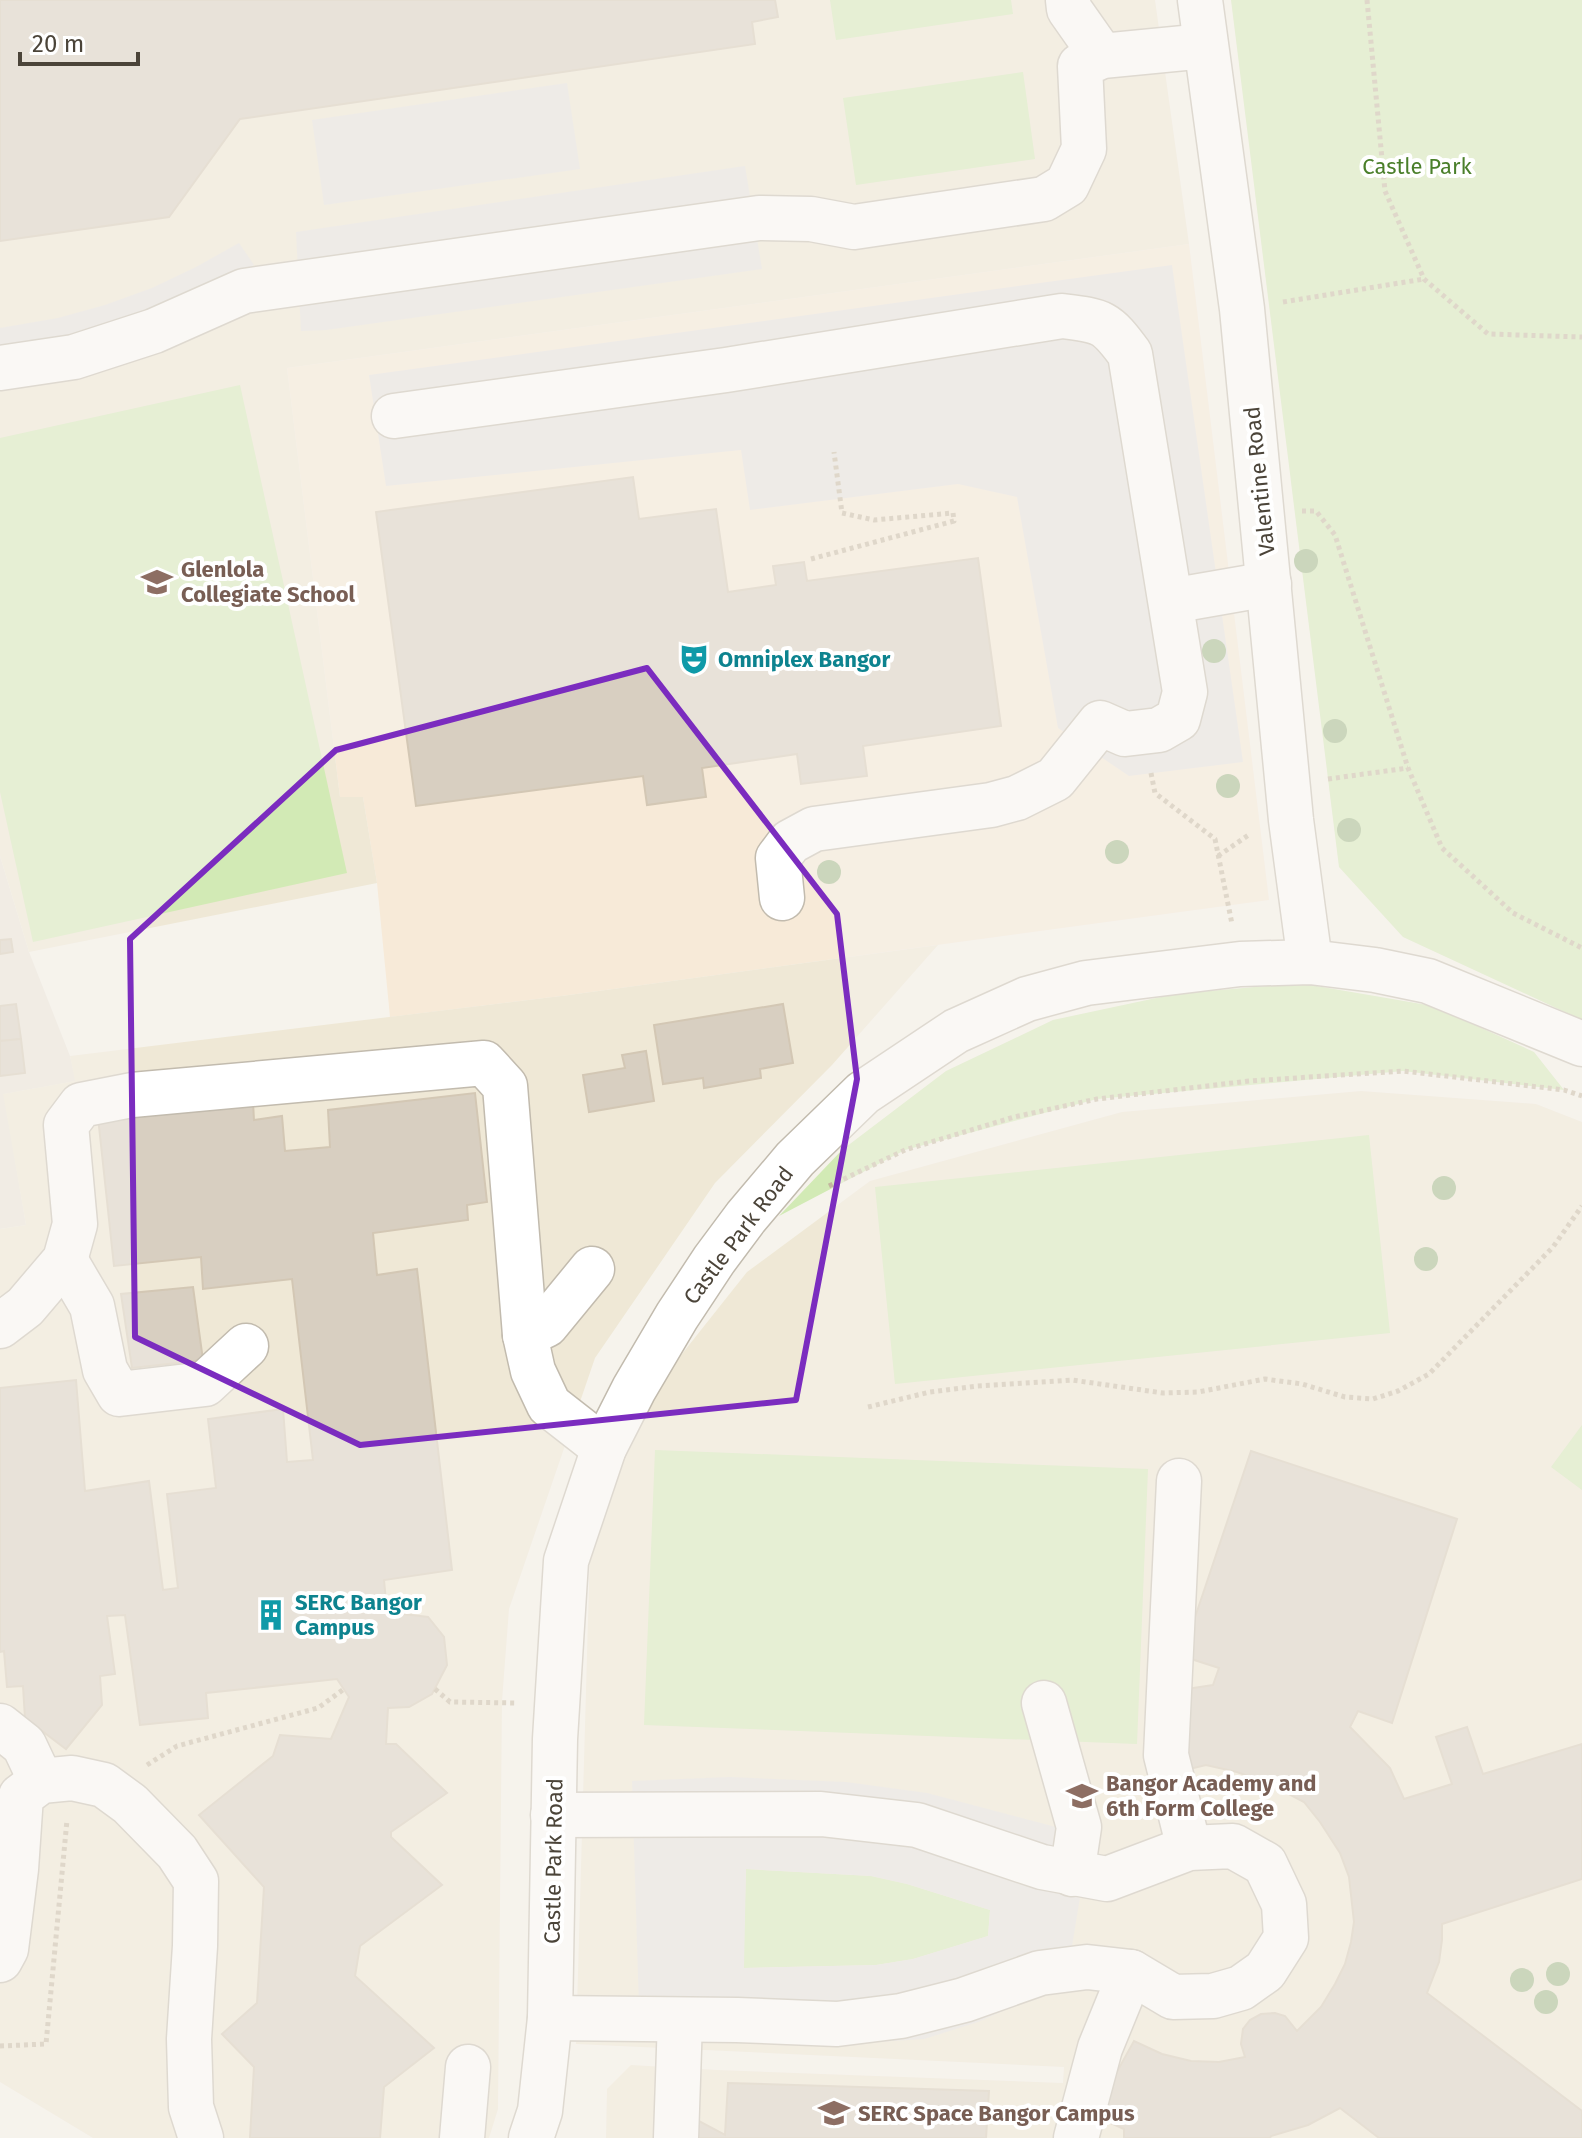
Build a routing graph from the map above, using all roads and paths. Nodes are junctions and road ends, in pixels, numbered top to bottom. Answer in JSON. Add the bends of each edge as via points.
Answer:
{"nodes":[{"id":1,"x":1068,"y":0,"type":"edge"},
{"id":2,"x":1200,"y":0,"type":"edge"},
{"id":3,"x":1367,"y":0,"type":"edge"},
{"id":4,"x":1205,"y":46,"type":"junction"},
{"id":5,"x":1102,"y":56,"type":"junction"},
{"id":6,"x":1424,"y":279,"type":"junction"},
{"id":7,"x":1242,"y":309,"type":"junction"},
{"id":8,"x":1582,"y":337,"type":"edge"},
{"id":9,"x":0,"y":368,"type":"edge"},
{"id":10,"x":394,"y":416,"type":"dead end"},
{"id":11,"x":834,"y":452,"type":"dead end"},
{"id":12,"x":1261,"y":511,"type":"junction"},
{"id":13,"x":811,"y":559,"type":"dead end"},
{"id":14,"x":1269,"y":584,"type":"junction"},
{"id":15,"x":1171,"y":601,"type":"junction"},
{"id":16,"x":1143,"y":732,"type":"junction"},
{"id":17,"x":1408,"y":768,"type":"junction"},
{"id":18,"x":1287,"y":784,"type":"junction"},
{"id":19,"x":782,"y":898,"type":"dead end"},
{"id":20,"x":1582,"y":948,"type":"edge"},
{"id":21,"x":1310,"y":962,"type":"junction"},
{"id":22,"x":1240,"y":964,"type":"junction"},
{"id":23,"x":1582,"y":1044,"type":"edge"},
{"id":24,"x":1582,"y":1096,"type":"edge"},
{"id":25,"x":818,"y":1192,"type":"dead end"},
{"id":26,"x":1582,"y":1206,"type":"edge"},
{"id":27,"x":65,"y":1260,"type":"junction"},
{"id":28,"x":592,"y":1269,"type":"dead end"},
{"id":29,"x":0,"y":1326,"type":"edge"},
{"id":30,"x":525,"y":1335,"type":"junction"},
{"id":31,"x":246,"y":1346,"type":"dead end"},
{"id":32,"x":868,"y":1407,"type":"dead end"},
{"id":33,"x":604,"y":1448,"type":"junction"},
{"id":34,"x":1179,"y":1481,"type":"dead end"},
{"id":35,"x":435,"y":1689,"type":"dead end"},
{"id":36,"x":1044,"y":1703,"type":"dead end"},
{"id":37,"x":557,"y":1704,"type":"junction"},
{"id":38,"x":0,"y":1726,"type":"edge"},
{"id":39,"x":41,"y":1781,"type":"junction"},
{"id":40,"x":553,"y":1815,"type":"junction"},
{"id":41,"x":1189,"y":1848,"type":"junction"},
{"id":42,"x":1072,"y":1874,"type":"junction"},
{"id":43,"x":0,"y":1960,"type":"edge"},
{"id":44,"x":1131,"y":1972,"type":"junction"},
{"id":45,"x":550,"y":2018,"type":"junction"},
{"id":46,"x":680,"y":2020,"type":"junction"},
{"id":47,"x":468,"y":2067,"type":"dead end"},
{"id":48,"x":201,"y":2138,"type":"edge"},
{"id":49,"x":462,"y":2138,"type":"edge"},
{"id":50,"x":531,"y":2138,"type":"edge"},
{"id":51,"x":676,"y":2138,"type":"edge"},
{"id":52,"x":1076,"y":2138,"type":"edge"}],
"edges":[{"from":1,"to":5,"type":"street"},
{"from":2,"to":4,"type":"street","name":"Valentine Road"},
{"from":3,"to":6,"type":"path","via":[[1385,191]]},
{"from":4,"to":5,"type":"street"},
{"from":4,"to":7,"type":"street","name":"Valentine Road"},
{"from":5,"to":9,"type":"street","via":[[1080,66],[1084,149],[1067,185],[1044,199],[854,227],[759,218],[244,291],[154,331],[74,357]]},
{"from":6,"to":7,"type":"path"},
{"from":6,"to":8,"type":"path","via":[[1488,334]]},
{"from":7,"to":12,"type":"street","name":"Valentine Road"},
{"from":10,"to":15,"type":"street","via":[[1062,316],[1095,320],[1114,332],[1130,354]]},
{"from":11,"to":13,"type":"path","via":[[842,513],[874,520],[953,513],[954,521]]},
{"from":12,"to":14,"type":"street","name":"Valentine Road"},
{"from":12,"to":17,"type":"path","via":[[1316,511],[1335,535]]},
{"from":14,"to":15,"type":"street"},
{"from":14,"to":18,"type":"street","name":"Valentine Road"},
{"from":15,"to":16,"type":"street","via":[[1185,692],[1178,719]]},
{"from":16,"to":19,"type":"street","via":[[1125,734],[1100,723],[1055,779],[1017,798],[814,829],[790,842],[778,858]]},
{"from":16,"to":22,"type":"path","via":[[1155,793],[1215,839]]},
{"from":17,"to":18,"type":"path"},
{"from":17,"to":20,"type":"path","via":[[1442,848],[1513,913]]},
{"from":18,"to":21,"type":"street","name":"Valentine Road"},
{"from":21,"to":22,"type":"street","name":"Castle Park Road"},
{"from":21,"to":23,"type":"street","name":"Castle Park Road","via":[[1428,981]]},
{"from":22,"to":33,"type":"street","name":"Castle Park Road","via":[[1086,983],[1027,999],[956,1031],[863,1093],[795,1159],[714,1260]]},
{"from":24,"to":25,"type":"path","via":[[1403,1071],[1249,1081],[1097,1099],[905,1150]]},
{"from":26,"to":32,"type":"path","via":[[1553,1247],[1429,1374],[1373,1399],[1265,1379],[1163,1393],[1072,1380],[930,1392]]},
{"from":27,"to":29,"type":"street","via":[[25,1307]]},
{"from":27,"to":30,"type":"street","via":[[75,1224],[66,1125],[81,1105],[132,1095],[484,1063],[505,1086]]},
{"from":27,"to":31,"type":"street","via":[[92,1306],[105,1370],[119,1394],[205,1384]]},
{"from":28,"to":30,"type":"street","via":[[546,1325]]},
{"from":30,"to":33,"type":"street","via":[[533,1371],[549,1405]]},
{"from":33,"to":37,"type":"street","name":"Castle Park Road","via":[[566,1561]]},
{"from":34,"to":41,"type":"street","via":[[1166,1755]]},
{"from":35,"to":37,"type":"path","via":[[450,1702]]},
{"from":36,"to":42,"type":"street","via":[[1079,1827]]},
{"from":37,"to":40,"type":"street","name":"Castle Park Road"},
{"from":38,"to":39,"type":"street","via":[[24,1745]]},
{"from":39,"to":43,"type":"street","via":[[21,1796],[6,1949]]},
{"from":39,"to":48,"type":"street","via":[[72,1778],[104,1785],[177,1852],[196,1881],[189,2039],[191,2107]]},
{"from":40,"to":42,"type":"street","via":[[821,1814],[917,1825]]},
{"from":40,"to":45,"type":"street","name":"Castle Park Road"},
{"from":41,"to":42,"type":"street","via":[[1107,1879]]},
{"from":41,"to":44,"type":"street","via":[[1233,1846],[1265,1864],[1284,1904],[1286,1938],[1265,1971],[1241,1988],[1213,1996],[1173,1997]]},
{"from":44,"to":46,"type":"street","via":[[1087,1967],[1040,1973],[901,2016],[837,2024]]},
{"from":44,"to":52,"type":"street","via":[[1100,2048]]},
{"from":45,"to":46,"type":"street"},
{"from":45,"to":50,"type":"street","name":"Castle Park Road","via":[[540,2111]]},
{"from":46,"to":51,"type":"street"},
{"from":47,"to":49,"type":"street"}]}
